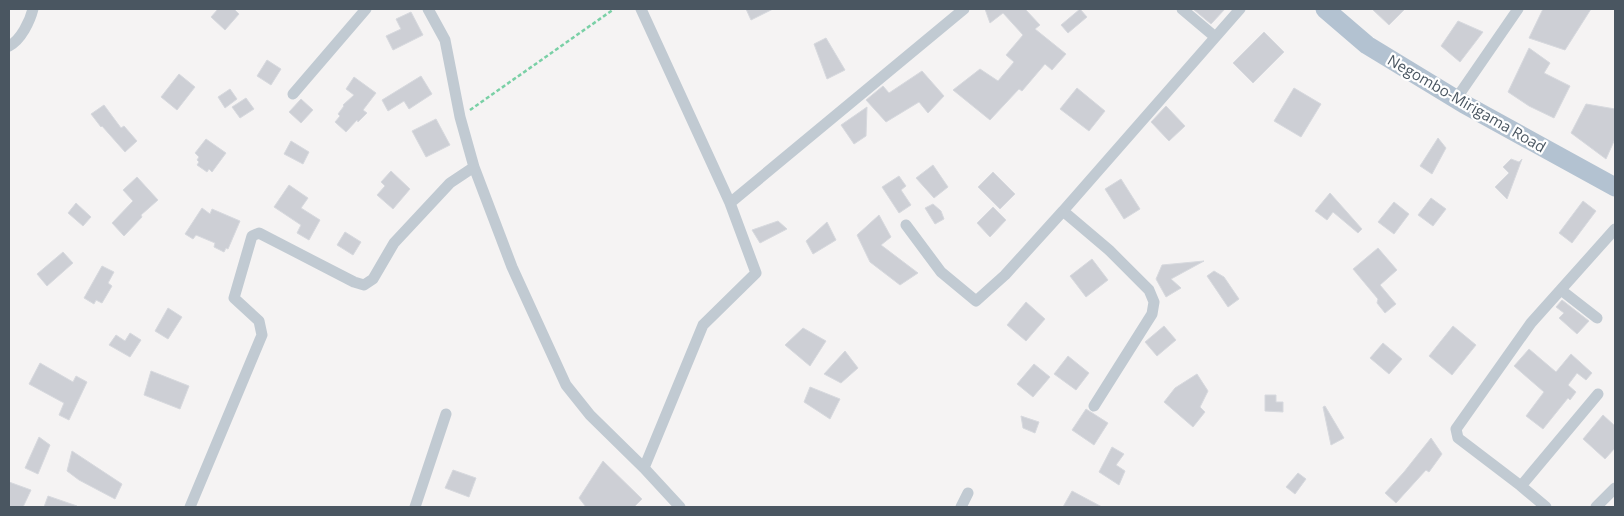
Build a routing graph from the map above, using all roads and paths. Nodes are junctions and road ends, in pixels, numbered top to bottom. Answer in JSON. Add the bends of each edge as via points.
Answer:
{"nodes":[{"id":1,"x":33,"y":9,"type":"edge"},
{"id":2,"x":366,"y":9,"type":"edge"},
{"id":3,"x":428,"y":9,"type":"edge"},
{"id":4,"x":614,"y":9,"type":"edge"},
{"id":5,"x":641,"y":9,"type":"edge"},
{"id":6,"x":964,"y":9,"type":"edge"},
{"id":7,"x":1182,"y":9,"type":"edge"},
{"id":8,"x":1240,"y":9,"type":"edge"},
{"id":9,"x":1325,"y":9,"type":"edge"},
{"id":10,"x":1518,"y":9,"type":"edge"},
{"id":11,"x":1214,"y":36,"type":"junction"},
{"id":12,"x":9,"y":46,"type":"edge"},
{"id":13,"x":293,"y":94,"type":"dead end"},
{"id":14,"x":1456,"y":99,"type":"junction"},
{"id":15,"x":460,"y":117,"type":"junction"},
{"id":16,"x":474,"y":167,"type":"junction"},
{"id":17,"x":1615,"y":187,"type":"edge"},
{"id":18,"x":730,"y":203,"type":"junction"},
{"id":19,"x":1063,"y":211,"type":"junction"},
{"id":20,"x":906,"y":225,"type":"dead end"},
{"id":21,"x":1615,"y":229,"type":"edge"},
{"id":22,"x":1561,"y":290,"type":"junction"},
{"id":23,"x":1597,"y":318,"type":"dead end"},
{"id":24,"x":1598,"y":394,"type":"dead end"},
{"id":25,"x":1094,"y":406,"type":"dead end"},
{"id":26,"x":446,"y":414,"type":"dead end"},
{"id":27,"x":644,"y":468,"type":"junction"},
{"id":28,"x":1521,"y":486,"type":"junction"},
{"id":29,"x":1615,"y":488,"type":"edge"},
{"id":30,"x":968,"y":494,"type":"dead end"},
{"id":31,"x":190,"y":507,"type":"edge"},
{"id":32,"x":414,"y":507,"type":"edge"},
{"id":33,"x":680,"y":507,"type":"edge"},
{"id":34,"x":961,"y":507,"type":"edge"},
{"id":35,"x":1546,"y":507,"type":"edge"},
{"id":36,"x":1596,"y":507,"type":"edge"}],
"edges":[{"from":1,"to":12,"type":"street","via":[[31,18],[14,44]]},
{"from":2,"to":13,"type":"street"},
{"from":3,"to":15,"type":"street","via":[[446,40]]},
{"from":4,"to":15,"type":"path"},
{"from":5,"to":18,"type":"street"},
{"from":6,"to":18,"type":"street"},
{"from":7,"to":11,"type":"street"},
{"from":8,"to":11,"type":"street"},
{"from":9,"to":14,"type":"main road","name":"Negombo-Mirigama Road","via":[[1367,45]]},
{"from":10,"to":14,"type":"street"},
{"from":11,"to":19,"type":"street"},
{"from":14,"to":17,"type":"main road","name":"Negombo-Mirigama Road"},
{"from":15,"to":16,"type":"street"},
{"from":16,"to":27,"type":"street","via":[[512,268],[566,385],[590,415]]},
{"from":16,"to":31,"type":"street","via":[[450,182],[394,243],[373,279],[364,285],[259,233],[252,236],[234,298],[259,321],[262,335]]},
{"from":18,"to":27,"type":"street","via":[[756,273],[703,325]]},
{"from":19,"to":20,"type":"street","via":[[1005,275],[976,301],[941,272]]},
{"from":19,"to":25,"type":"street","via":[[1109,250],[1149,290],[1154,302],[1152,314]]},
{"from":21,"to":22,"type":"street"},
{"from":22,"to":23,"type":"street"},
{"from":22,"to":28,"type":"street","via":[[1531,323],[1456,429],[1458,438]]},
{"from":24,"to":28,"type":"street"},
{"from":26,"to":32,"type":"street"},
{"from":27,"to":33,"type":"street"},
{"from":28,"to":35,"type":"street"},
{"from":29,"to":36,"type":"street"},
{"from":30,"to":34,"type":"street"}]}
